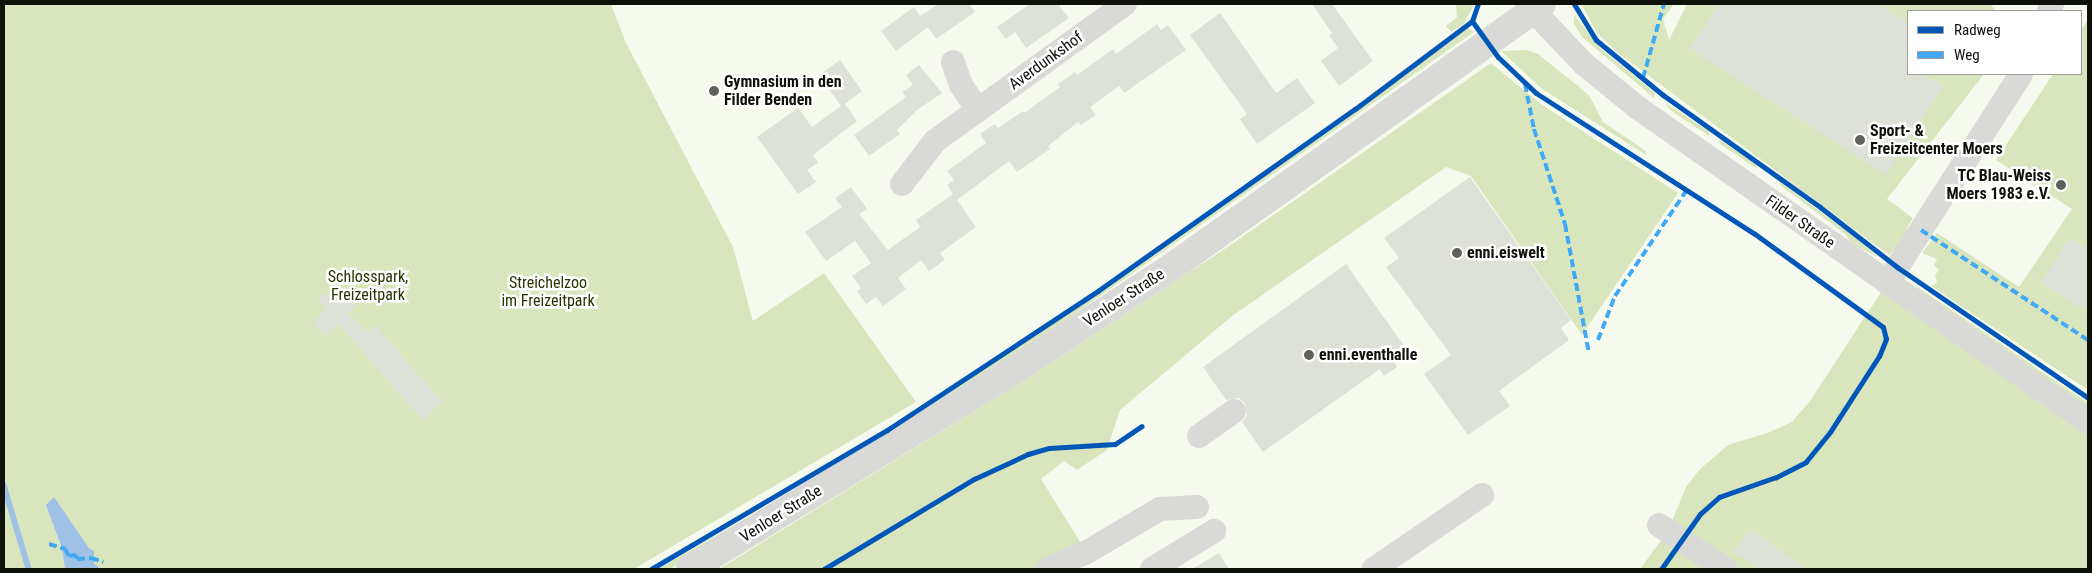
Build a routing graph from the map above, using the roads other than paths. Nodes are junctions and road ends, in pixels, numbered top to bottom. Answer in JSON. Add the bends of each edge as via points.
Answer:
{"nodes":[{"id":1,"x":1534,"y":6,"type":"edge"},
{"id":2,"x":1116,"y":7,"type":"edge"},
{"id":3,"x":953,"y":62,"type":"dead end"},
{"id":4,"x":2020,"y":75,"type":"edge"},
{"id":5,"x":978,"y":110,"type":"junction"},
{"id":6,"x":902,"y":184,"type":"dead end"},
{"id":7,"x":1887,"y":283,"type":"junction"},
{"id":8,"x":1234,"y":411,"type":"dead end"},
{"id":9,"x":2088,"y":422,"type":"edge"},
{"id":10,"x":1200,"y":436,"type":"dead end"},
{"id":11,"x":1482,"y":494,"type":"dead end"},
{"id":12,"x":1197,"y":507,"type":"dead end"},
{"id":13,"x":1659,"y":525,"type":"dead end"},
{"id":14,"x":1214,"y":531,"type":"dead end"},
{"id":15,"x":690,"y":569,"type":"edge"},
{"id":16,"x":1047,"y":569,"type":"edge"},
{"id":17,"x":1152,"y":569,"type":"edge"},
{"id":18,"x":1374,"y":569,"type":"edge"},
{"id":19,"x":1725,"y":569,"type":"edge"}],
"edges":[{"from":1,"to":7,"type":"street","name":"Filder Straße","via":[[1584,64],[1638,108]]},
{"from":1,"to":15,"type":"main road","name":"Venloer Straße","via":[[1179,262],[1024,364]]},
{"from":2,"to":5,"type":"street","name":"Averdunkshof"},
{"from":3,"to":5,"type":"street","via":[[961,85]]},
{"from":4,"to":7,"type":"street"},
{"from":5,"to":6,"type":"street","name":"Averdunkshof","via":[[935,141]]},
{"from":7,"to":9,"type":"street","name":"Filder Straße"},
{"from":8,"to":10,"type":"street"},
{"from":11,"to":18,"type":"street"},
{"from":12,"to":16,"type":"street","via":[[1160,509],[1087,552]]},
{"from":13,"to":19,"type":"street"},
{"from":14,"to":17,"type":"street"}]}
